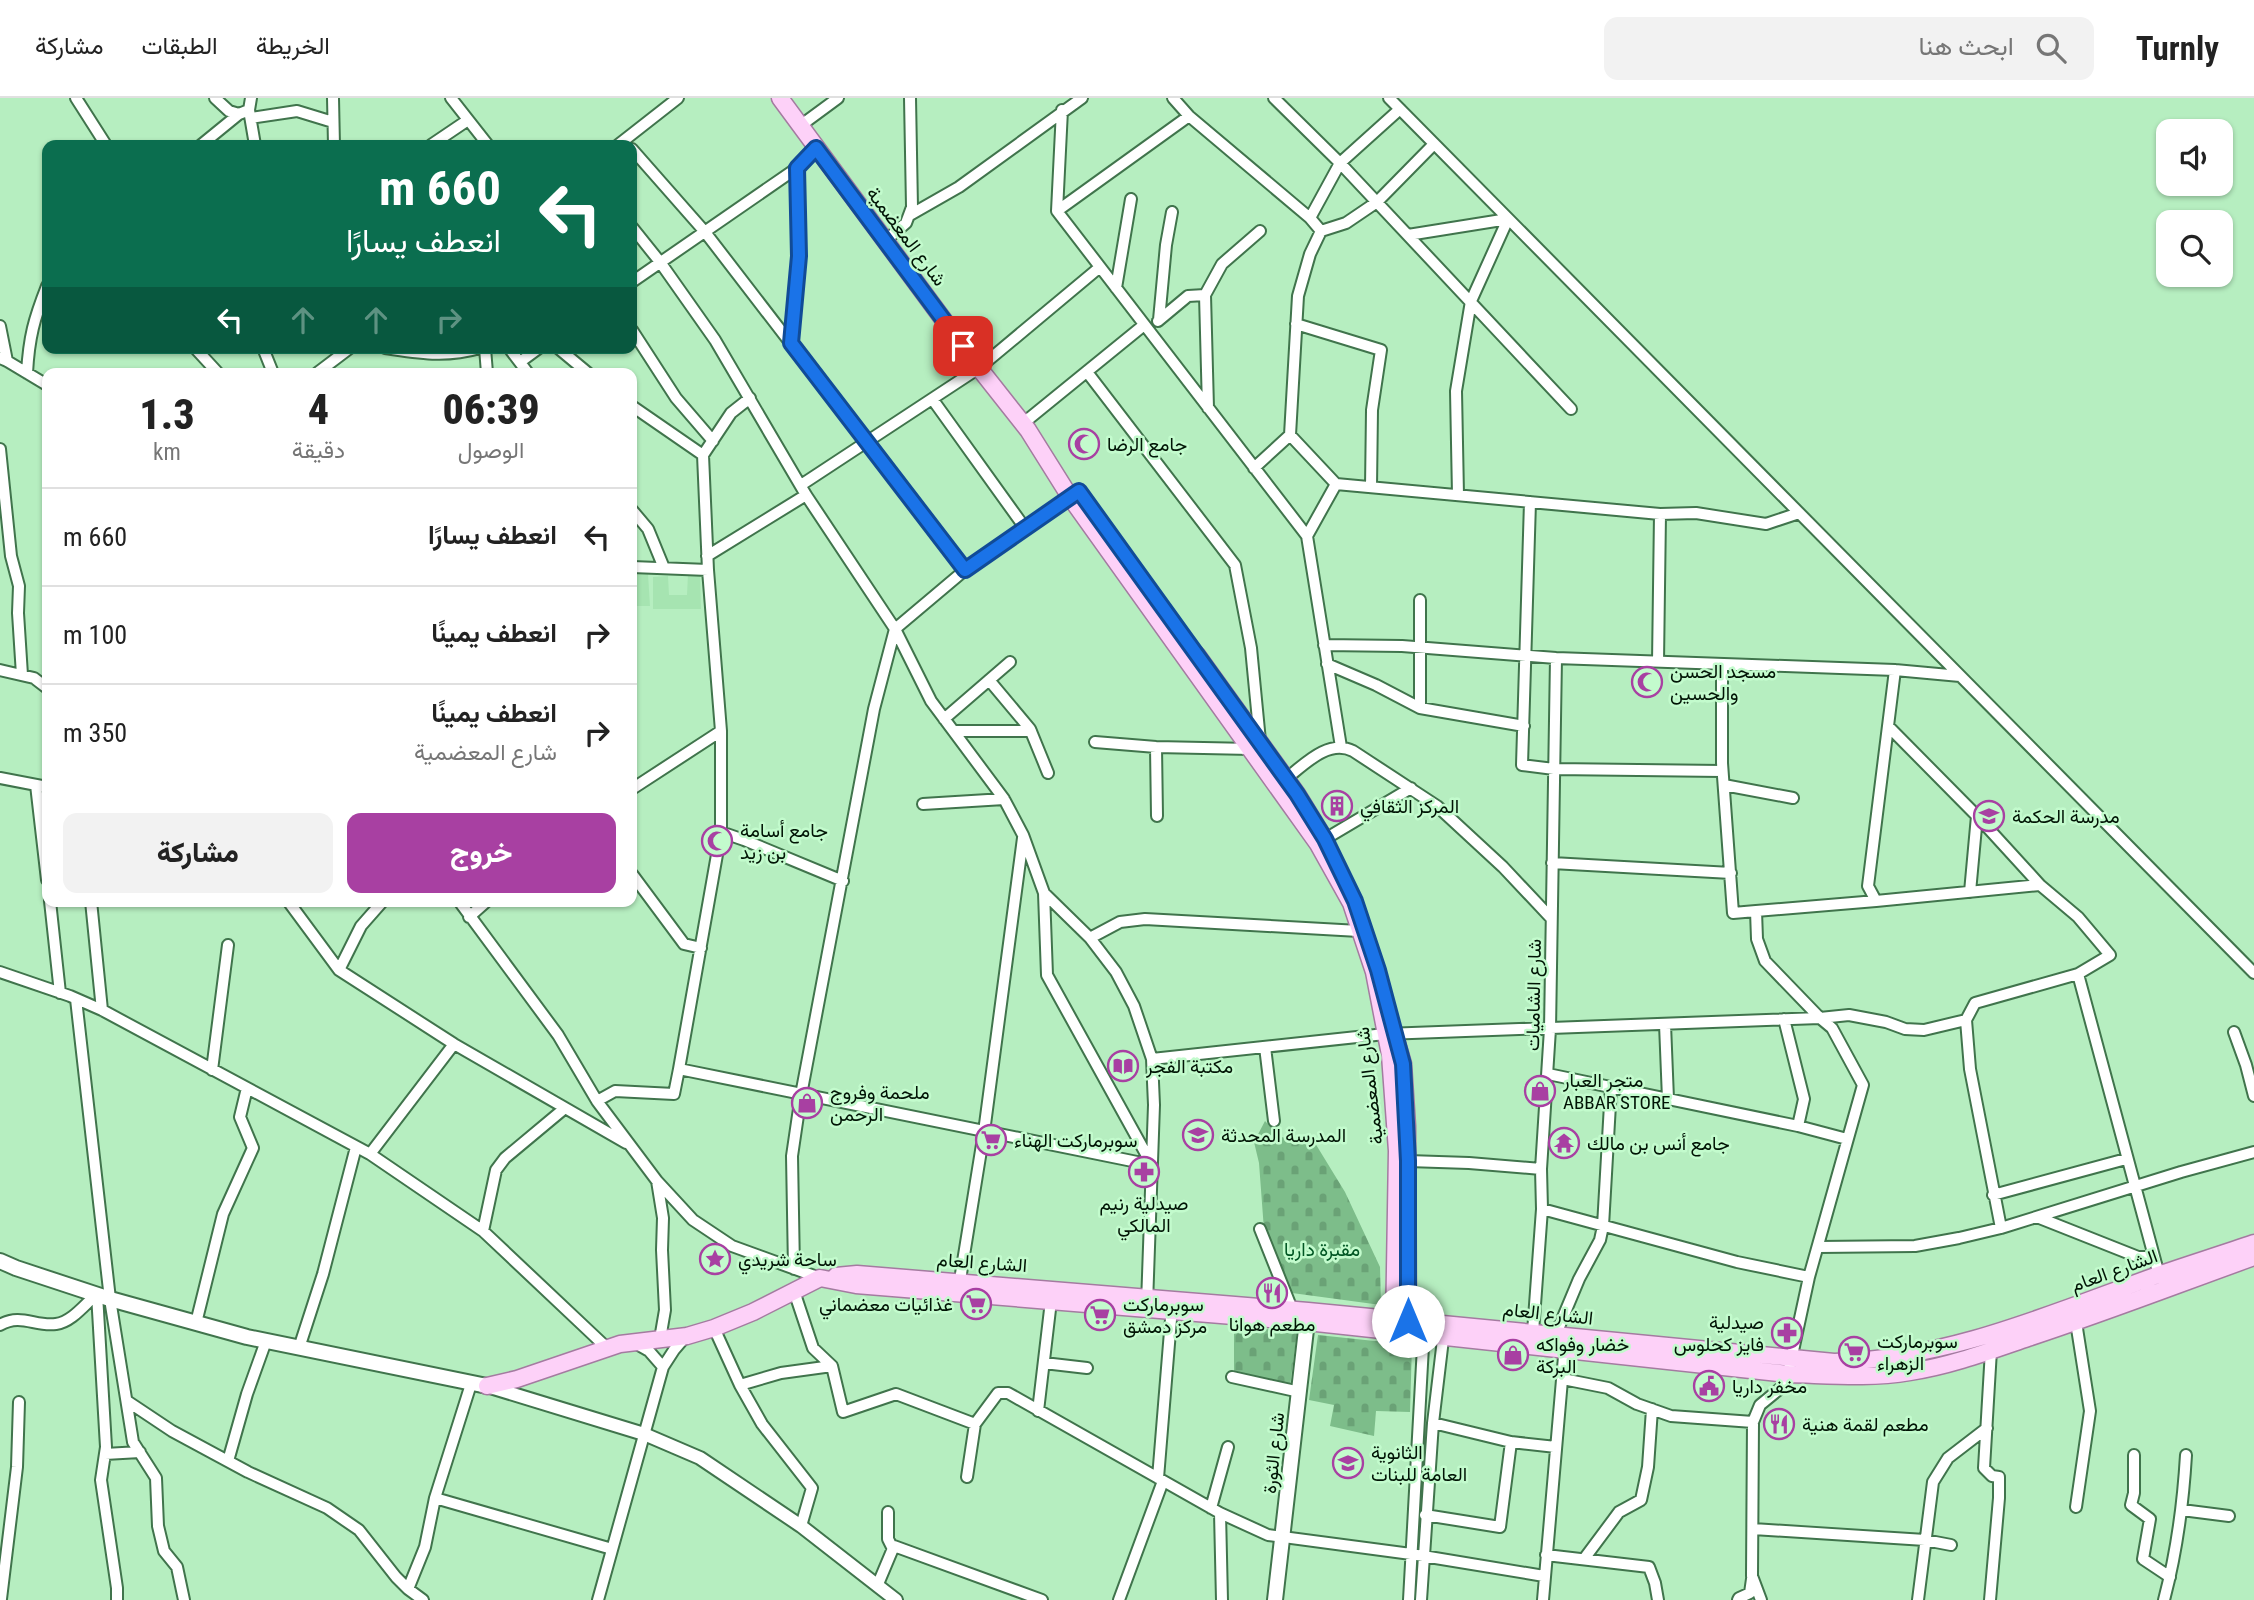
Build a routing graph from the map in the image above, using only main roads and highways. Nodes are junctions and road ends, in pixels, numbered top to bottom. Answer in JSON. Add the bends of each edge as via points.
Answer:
{"nodes":[{"id":1,"x":780,"y":98,"type":"edge"},
{"id":2,"x":793,"y":98,"type":"edge"},
{"id":3,"x":805,"y":123,"type":"junction"},
{"id":4,"x":982,"y":366,"type":"junction"},
{"id":5,"x":1075,"y":494,"type":"junction"},
{"id":6,"x":1321,"y":842,"type":"junction"},
{"id":7,"x":1390,"y":1034,"type":"junction"},
{"id":8,"x":2254,"y":1243,"type":"edge"},
{"id":9,"x":2254,"y":1257,"type":"edge"},
{"id":10,"x":0,"y":1261,"type":"edge"},
{"id":11,"x":0,"y":1266,"type":"edge"},
{"id":12,"x":16,"y":1268,"type":"junction"},
{"id":13,"x":959,"y":1287,"type":"junction"},
{"id":14,"x":1147,"y":1303,"type":"junction"},
{"id":15,"x":1303,"y":1314,"type":"junction"},
{"id":16,"x":1409,"y":1327,"type":"junction"},
{"id":17,"x":1444,"y":1331,"type":"junction"},
{"id":18,"x":1562,"y":1339,"type":"junction"},
{"id":19,"x":1789,"y":1367,"type":"junction"},
{"id":20,"x":479,"y":1385,"type":"joint"},
{"id":21,"x":1275,"y":1600,"type":"edge"}],
"edges":[{"from":1,"to":3,"type":"main road","name":"شارع المعضمية"},
{"from":2,"to":3,"type":"main road","name":"شارع المعضمية"},
{"from":3,"to":4,"type":"main road","name":"شارع المعضمية","via":[[892,235]]},
{"from":3,"to":4,"type":"main road","name":"شارع المعضمية","via":[[816,148]]},
{"from":4,"to":5,"type":"main road","name":"شارع المعضمية"},
{"from":4,"to":5,"type":"main road","name":"شارع المعضمية"},
{"from":5,"to":6,"type":"main road","name":"شارع المعضمية"},
{"from":6,"to":7,"type":"main road","name":"شارع المعضمية","via":[[1351,903]]},
{"from":6,"to":7,"type":"main road","name":"شارع المعضمية","via":[[1365,928]]},
{"from":7,"to":16,"type":"main road","name":"شارع المعضمية"},
{"from":7,"to":16,"type":"main road","name":"شارع المعضمية","via":[[1403,1064]]},
{"from":8,"to":19,"type":"main road","name":"الشارع العام","via":[[1984,1337],[1859,1362]]},
{"from":9,"to":19,"type":"main road","name":"الشارع العام","via":[[2076,1322],[1931,1368],[1856,1377]]},
{"from":10,"to":12,"type":"main road"},
{"from":11,"to":12,"type":"main road"},
{"from":12,"to":20,"type":"main road","via":[[266,1341]]},
{"from":13,"to":14,"type":"main road","name":"الشارع العام"},
{"from":13,"to":14,"type":"main road","via":[[1051,1301]]},
{"from":13,"to":20,"type":"main road","name":"الشارع العام","via":[[857,1274],[820,1278],[715,1328],[607,1348],[517,1379]]},
{"from":14,"to":15,"type":"main road","name":"الشارع العام"},
{"from":15,"to":16,"type":"main road","name":"الشارع العام"},
{"from":15,"to":21,"type":"main road","name":"شارع الثورة","via":[[1300,1392]]},
{"from":16,"to":17,"type":"main road","name":"الشارع العام"},
{"from":17,"to":18,"type":"main road","name":"الشارع العام"},
{"from":17,"to":18,"type":"main road","name":"الشارع العام","via":[[1533,1332]]},
{"from":18,"to":19,"type":"main road","name":"الشارع العام"}]}
